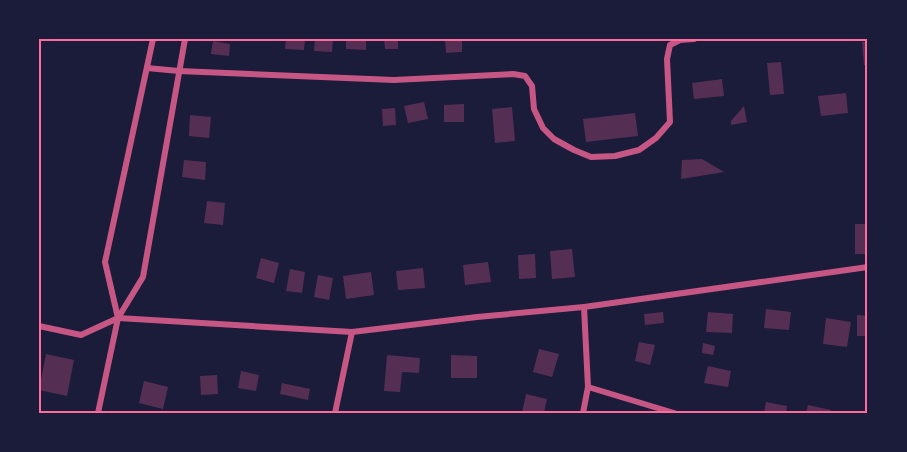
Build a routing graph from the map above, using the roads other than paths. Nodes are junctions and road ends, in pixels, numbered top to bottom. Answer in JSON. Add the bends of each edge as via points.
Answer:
{"nodes":[{"id":1,"x":153,"y":39,"type":"edge"},
{"id":2,"x":185,"y":39,"type":"edge"},
{"id":3,"x":694,"y":39,"type":"edge"},
{"id":4,"x":147,"y":68,"type":"junction"},
{"id":5,"x":179,"y":71,"type":"junction"},
{"id":6,"x":868,"y":267,"type":"edge"},
{"id":7,"x":584,"y":307,"type":"junction"},
{"id":8,"x":118,"y":318,"type":"junction"},
{"id":9,"x":39,"y":326,"type":"edge"},
{"id":10,"x":352,"y":332,"type":"junction"},
{"id":11,"x":588,"y":387,"type":"junction"},
{"id":12,"x":98,"y":413,"type":"edge"},
{"id":13,"x":336,"y":413,"type":"edge"},
{"id":14,"x":583,"y":413,"type":"edge"},
{"id":15,"x":674,"y":413,"type":"edge"}],
"edges":[{"from":1,"to":4,"type":"street"},
{"from":2,"to":5,"type":"street"},
{"from":3,"to":5,"type":"street","via":[[670,45],[670,122],[639,150],[615,156],[591,157],[554,139],[543,128],[534,109],[532,86],[525,76],[394,80]]},
{"from":4,"to":5,"type":"street"},
{"from":4,"to":8,"type":"street","via":[[105,262]]},
{"from":5,"to":8,"type":"street","via":[[143,276]]},
{"from":6,"to":7,"type":"street"},
{"from":7,"to":10,"type":"street"},
{"from":7,"to":11,"type":"street"},
{"from":8,"to":9,"type":"street","via":[[81,335]]},
{"from":8,"to":10,"type":"street"},
{"from":8,"to":12,"type":"street"},
{"from":10,"to":13,"type":"street"},
{"from":11,"to":14,"type":"street"},
{"from":11,"to":15,"type":"street"}]}
